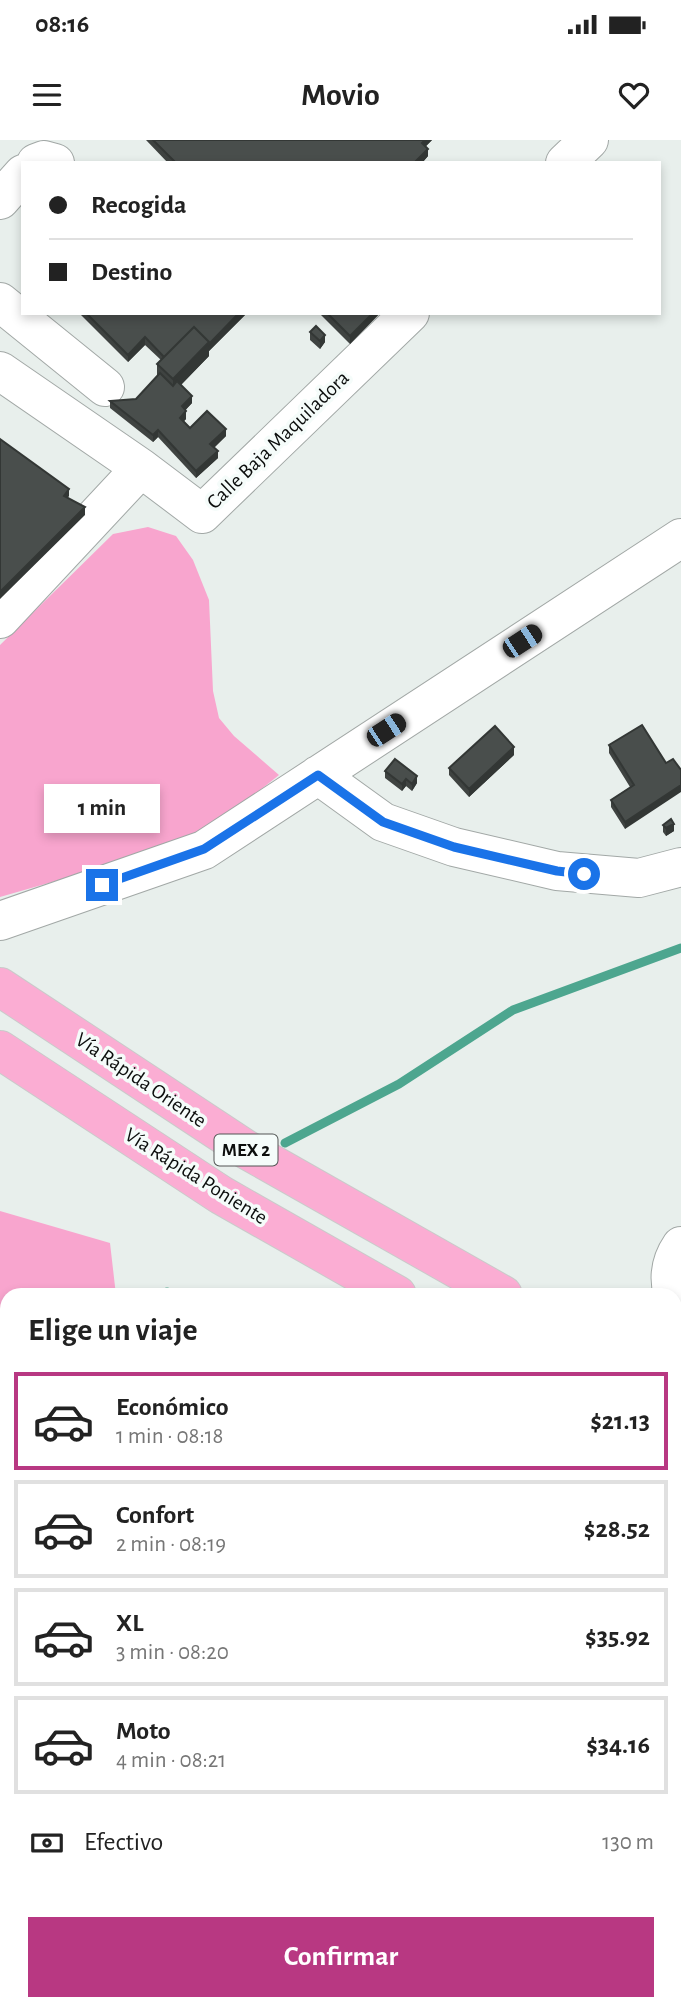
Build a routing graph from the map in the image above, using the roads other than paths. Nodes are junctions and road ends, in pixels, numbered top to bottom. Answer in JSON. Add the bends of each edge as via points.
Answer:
{"nodes":[{"id":1,"x":589,"y":140,"type":"edge"},
{"id":2,"x":567,"y":161,"type":"edge"},
{"id":3,"x":21,"y":176,"type":"edge"},
{"id":4,"x":0,"y":200,"type":"edge"},
{"id":5,"x":0,"y":302,"type":"edge"},
{"id":6,"x":408,"y":315,"type":"edge"},
{"id":7,"x":0,"y":371,"type":"edge"},
{"id":8,"x":105,"y":387,"type":"dead end"},
{"id":9,"x":141,"y":468,"type":"junction"},
{"id":10,"x":681,"y":538,"type":"edge"},
{"id":11,"x":0,"y":619,"type":"edge"},
{"id":12,"x":318,"y":775,"type":"junction"},
{"id":13,"x":681,"y":867,"type":"edge"},
{"id":14,"x":0,"y":921,"type":"edge"},
{"id":15,"x":0,"y":987,"type":"edge"},
{"id":16,"x":0,"y":1049,"type":"edge"},
{"id":17,"x":681,"y":1246,"type":"edge"},
{"id":18,"x":385,"y":1288,"type":"edge"},
{"id":19,"x":491,"y":1288,"type":"edge"},
{"id":20,"x":675,"y":1288,"type":"edge"}],
"edges":[{"from":1,"to":2,"type":"street"},
{"from":3,"to":4,"type":"street"},
{"from":5,"to":8,"type":"street"},
{"from":6,"to":9,"type":"street","name":"Calle Baja Maquiladora","via":[[202,514]]},
{"from":7,"to":9,"type":"street","name":"Calle Baja Maquiladora"},
{"from":9,"to":11,"type":"street"},
{"from":10,"to":12,"type":"street"},
{"from":12,"to":13,"type":"street","via":[[383,822],[454,847],[557,871],[639,878]]},
{"from":12,"to":14,"type":"street","via":[[204,849]]},
{"from":15,"to":19,"type":"highway","name":"Vía Rápida Oriente","number":"MEX 2","via":[[247,1150]]},
{"from":16,"to":18,"type":"highway","name":"Vía Rápida Poniente","number":"MEX 2","via":[[221,1195]]},
{"from":17,"to":20,"type":"street","via":[[673,1258]]}]}
